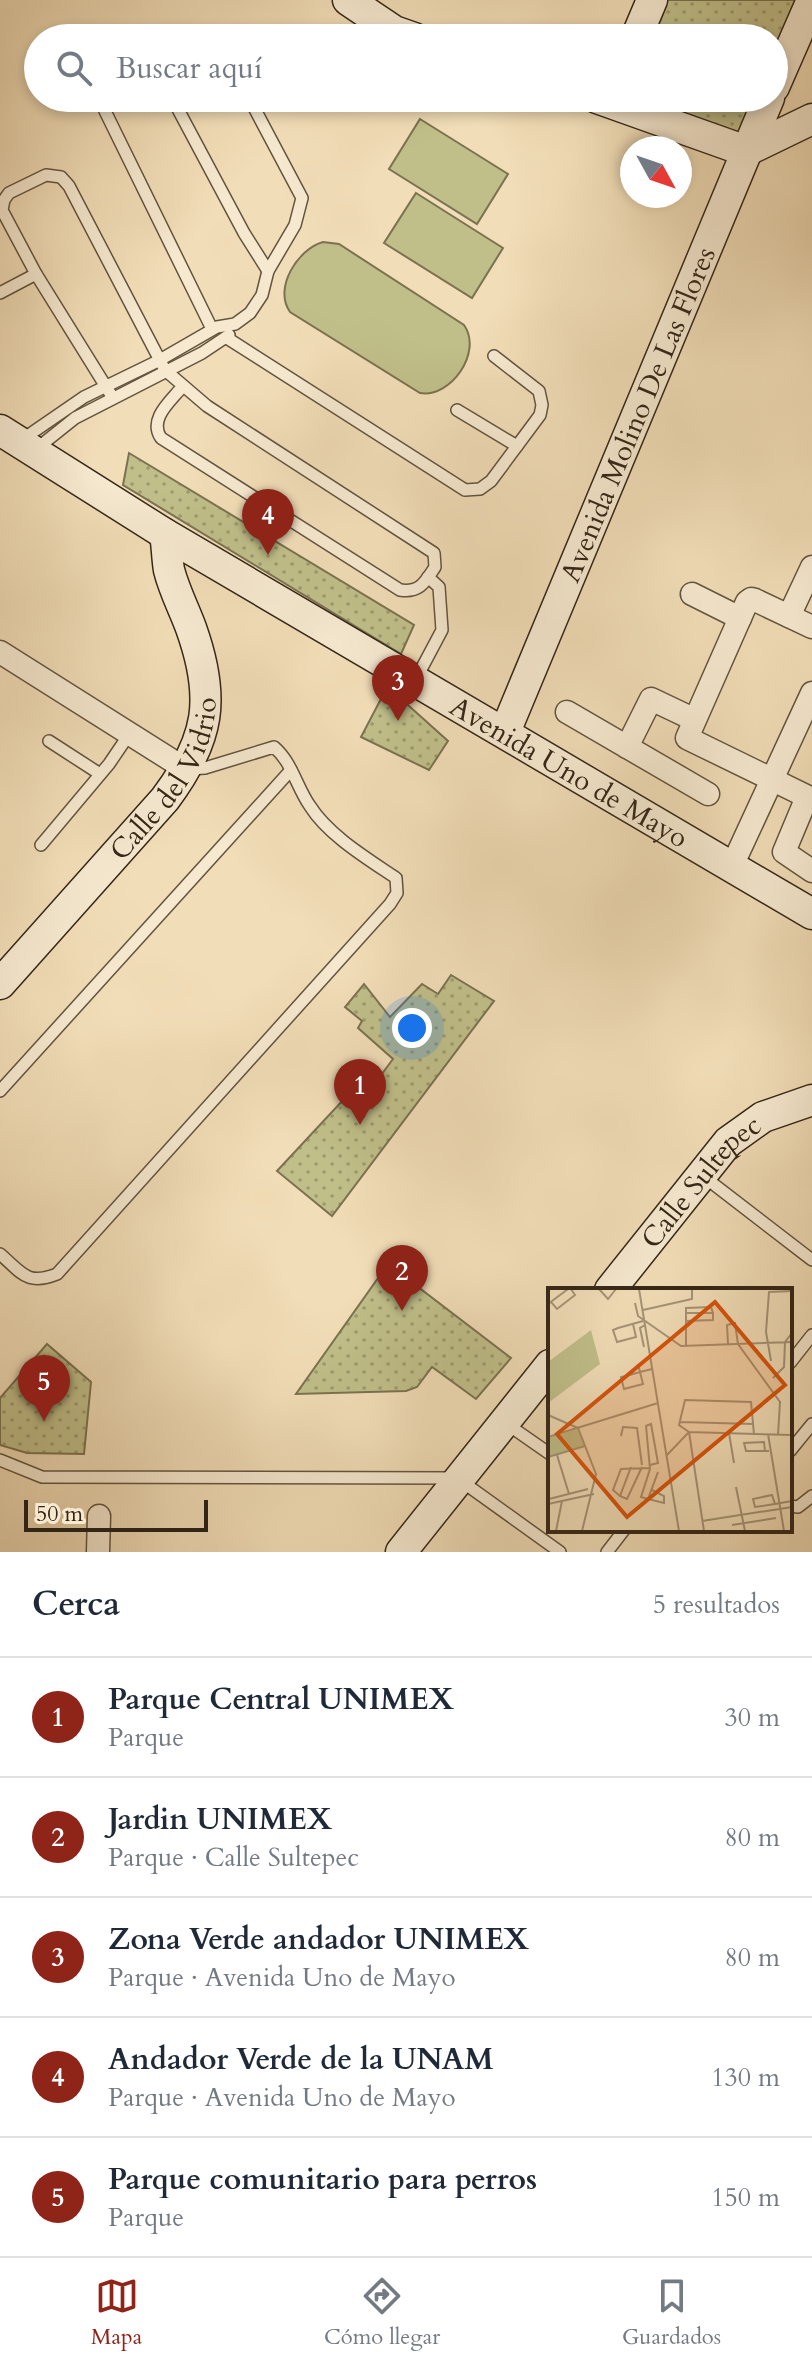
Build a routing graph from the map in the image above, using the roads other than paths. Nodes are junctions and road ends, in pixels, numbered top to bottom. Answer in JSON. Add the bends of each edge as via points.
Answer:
{"nodes":[{"id":1,"x":348,"y":0,"type":"edge"},
{"id":2,"x":652,"y":0,"type":"edge"},
{"id":3,"x":812,"y":0,"type":"edge"},
{"id":4,"x":384,"y":24,"type":"edge"},
{"id":5,"x":642,"y":24,"type":"edge"},
{"id":6,"x":805,"y":42,"type":"edge"},
{"id":7,"x":788,"y":67,"type":"edge"},
{"id":8,"x":105,"y":112,"type":"edge"},
{"id":9,"x":179,"y":112,"type":"edge"},
{"id":10,"x":256,"y":112,"type":"edge"},
{"id":11,"x":640,"y":112,"type":"edge"},
{"id":12,"x":763,"y":112,"type":"edge"},
{"id":13,"x":812,"y":119,"type":"edge"},
{"id":14,"x":746,"y":151,"type":"junction"},
{"id":15,"x":1,"y":210,"type":"edge"},
{"id":16,"x":268,"y":271,"type":"junction"},
{"id":17,"x":36,"y":274,"type":"junction"},
{"id":18,"x":0,"y":293,"type":"edge"},
{"id":19,"x":235,"y":324,"type":"junction"},
{"id":20,"x":212,"y":329,"type":"junction"},
{"id":21,"x":227,"y":338,"type":"junction"},
{"id":22,"x":494,"y":356,"type":"dead end"},
{"id":23,"x":161,"y":366,"type":"junction"},
{"id":24,"x":182,"y":387,"type":"junction"},
{"id":25,"x":109,"y":393,"type":"junction"},
{"id":26,"x":457,"y":410,"type":"dead end"},
{"id":27,"x":18,"y":441,"type":"edge"},
{"id":28,"x":517,"y":446,"type":"junction"},
{"id":29,"x":165,"y":534,"type":"junction"},
{"id":30,"x":812,"y":567,"type":"edge"},
{"id":31,"x":428,"y":577,"type":"junction"},
{"id":32,"x":692,"y":594,"type":"dead end"},
{"id":33,"x":789,"y":616,"type":"junction"},
{"id":34,"x":740,"y":618,"type":"junction"},
{"id":35,"x":812,"y":627,"type":"edge"},
{"id":36,"x":0,"y":652,"type":"edge"},
{"id":37,"x":416,"y":679,"type":"junction"},
{"id":38,"x":812,"y":693,"type":"edge"},
{"id":39,"x":567,"y":712,"type":"dead end"},
{"id":40,"x":693,"y":719,"type":"junction"},
{"id":41,"x":130,"y":732,"type":"junction"},
{"id":42,"x":505,"y":732,"type":"junction"},
{"id":43,"x":49,"y":741,"type":"dead end"},
{"id":44,"x":627,"y":747,"type":"junction"},
{"id":45,"x":187,"y":770,"type":"junction"},
{"id":46,"x":291,"y":770,"type":"junction"},
{"id":47,"x":100,"y":774,"type":"junction"},
{"id":48,"x":771,"y":780,"type":"junction"},
{"id":49,"x":708,"y":794,"type":"dead end"},
{"id":50,"x":810,"y":798,"type":"edge"},
{"id":51,"x":41,"y":845,"type":"dead end"},
{"id":52,"x":732,"y":866,"type":"junction"},
{"id":53,"x":812,"y":871,"type":"edge"},
{"id":54,"x":812,"y":914,"type":"edge"},
{"id":55,"x":0,"y":984,"type":"edge"},
{"id":56,"x":0,"y":1091,"type":"edge"},
{"id":57,"x":812,"y":1100,"type":"edge"},
{"id":58,"x":702,"y":1176,"type":"junction"},
{"id":59,"x":0,"y":1254,"type":"edge"},
{"id":60,"x":812,"y":1260,"type":"edge"},
{"id":61,"x":612,"y":1288,"type":"edge"},
{"id":62,"x":812,"y":1335,"type":"edge"},
{"id":63,"x":792,"y":1360,"type":"edge"},
{"id":64,"x":548,"y":1367,"type":"edge"},
{"id":65,"x":504,"y":1422,"type":"junction"},
{"id":66,"x":812,"y":1424,"type":"edge"},
{"id":67,"x":792,"y":1449,"type":"edge"},
{"id":68,"x":548,"y":1453,"type":"edge"},
{"id":69,"x":0,"y":1460,"type":"edge"},
{"id":70,"x":457,"y":1478,"type":"junction"},
{"id":71,"x":812,"y":1496,"type":"edge"},
{"id":72,"x":792,"y":1506,"type":"edge"},
{"id":73,"x":99,"y":1516,"type":"dead end"},
{"id":74,"x":622,"y":1532,"type":"edge"},
{"id":75,"x":98,"y":1552,"type":"edge"},
{"id":76,"x":401,"y":1552,"type":"edge"},
{"id":77,"x":560,"y":1552,"type":"edge"},
{"id":78,"x":607,"y":1552,"type":"edge"}],
"edges":[{"from":1,"to":4,"type":"main road"},
{"from":2,"to":5,"type":"main road"},
{"from":3,"to":6,"type":"main road"},
{"from":6,"to":7,"type":"main road"},
{"from":8,"to":20,"type":"lane"},
{"from":9,"to":16,"type":"lane"},
{"from":10,"to":16,"type":"lane","via":[[302,198],[295,225]]},
{"from":11,"to":14,"type":"main road"},
{"from":12,"to":14,"type":"main road","name":"Avenida Molino De Las Flores"},
{"from":13,"to":14,"type":"main road"},
{"from":14,"to":42,"type":"main road","name":"Avenida Molino De Las Flores"},
{"from":15,"to":17,"type":"lane"},
{"from":15,"to":23,"type":"lane","via":[[9,193],[46,175],[61,177]]},
{"from":16,"to":19,"type":"lane","via":[[257,305]]},
{"from":17,"to":18,"type":"lane"},
{"from":17,"to":25,"type":"lane"},
{"from":19,"to":20,"type":"lane"},
{"from":19,"to":21,"type":"lane"},
{"from":20,"to":23,"type":"lane"},
{"from":21,"to":23,"type":"lane"},
{"from":21,"to":28,"type":"lane","via":[[465,490],[491,481]]},
{"from":22,"to":28,"type":"lane","via":[[539,391],[540,415]]},
{"from":23,"to":24,"type":"lane"},
{"from":23,"to":25,"type":"lane"},
{"from":24,"to":31,"type":"lane","via":[[434,553],[435,567]]},
{"from":24,"to":31,"type":"lane","via":[[156,421],[161,438],[400,590],[412,592]]},
{"from":25,"to":27,"type":"lane","via":[[75,418]]},
{"from":25,"to":27,"type":"lane","via":[[69,406]]},
{"from":26,"to":28,"type":"lane"},
{"from":27,"to":29,"type":"main road","name":"Avenida Uno de Mayo"},
{"from":29,"to":37,"type":"main road","name":"Avenida Uno de Mayo"},
{"from":29,"to":45,"type":"main road","name":"Calle del Vidrio","via":[[169,570],[205,669],[200,739]]},
{"from":30,"to":33,"type":"street"},
{"from":31,"to":37,"type":"lane","via":[[439,587],[442,630]]},
{"from":32,"to":34,"type":"street"},
{"from":33,"to":34,"type":"street","via":[[751,599]]},
{"from":33,"to":35,"type":"street"},
{"from":34,"to":40,"type":"street"},
{"from":36,"to":41,"type":"street"},
{"from":37,"to":42,"type":"main road","name":"Avenida Uno de Mayo"},
{"from":38,"to":48,"type":"street"},
{"from":39,"to":44,"type":"street"},
{"from":40,"to":44,"type":"street","via":[[651,699]]},
{"from":40,"to":48,"type":"street","via":[[687,733],[691,741]]},
{"from":41,"to":45,"type":"street"},
{"from":41,"to":47,"type":"lane"},
{"from":42,"to":52,"type":"main road","name":"Avenida Uno de Mayo"},
{"from":43,"to":47,"type":"lane"},
{"from":44,"to":49,"type":"street"},
{"from":45,"to":46,"type":"lane","via":[[268,747],[279,751]]},
{"from":45,"to":55,"type":"main road","name":"Calle del Vidrio"},
{"from":46,"to":56,"type":"lane"},
{"from":46,"to":59,"type":"lane","via":[[311,809],[350,846],[396,878],[397,893],[57,1274],[28,1279]]},
{"from":47,"to":51,"type":"lane"},
{"from":48,"to":50,"type":"street"},
{"from":48,"to":52,"type":"street"},
{"from":50,"to":53,"type":"street","via":[[784,852]]},
{"from":52,"to":54,"type":"main road","name":"Avenida Uno de Mayo"},
{"from":57,"to":58,"type":"main road","name":"Calle Sultepec","via":[[763,1117],[728,1142]]},
{"from":58,"to":60,"type":"lane"},
{"from":58,"to":61,"type":"main road","name":"Calle Sultepec"},
{"from":62,"to":63,"type":"lane"},
{"from":64,"to":65,"type":"main road"},
{"from":65,"to":68,"type":"lane"},
{"from":65,"to":70,"type":"main road"},
{"from":66,"to":67,"type":"lane"},
{"from":69,"to":70,"type":"lane","via":[[42,1477]]},
{"from":70,"to":76,"type":"main road"},
{"from":70,"to":77,"type":"lane"},
{"from":71,"to":72,"type":"lane"},
{"from":73,"to":75,"type":"street"},
{"from":74,"to":78,"type":"lane"}]}
